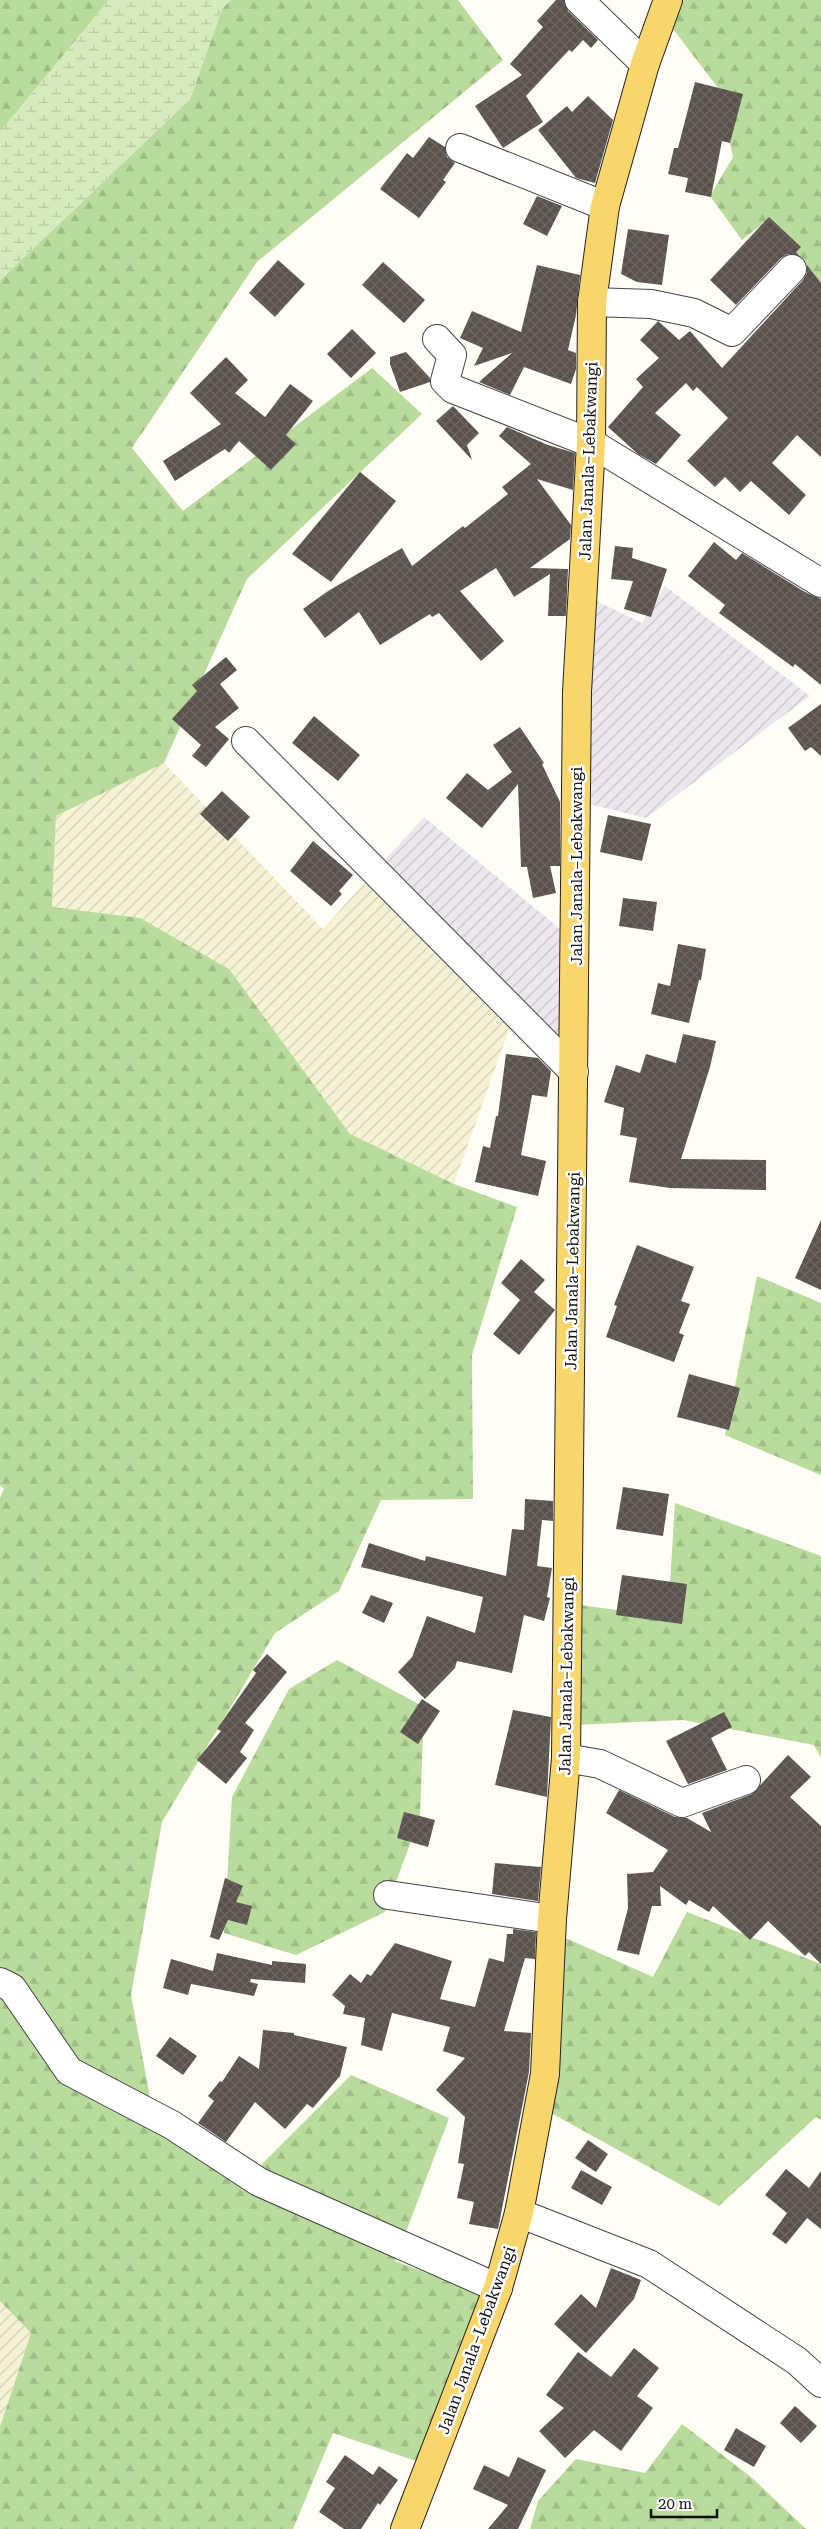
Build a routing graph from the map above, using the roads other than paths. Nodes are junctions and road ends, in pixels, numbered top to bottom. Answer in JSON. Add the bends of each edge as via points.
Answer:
{"nodes":[{"id":1,"x":579,"y":0,"type":"edge"},
{"id":2,"x":668,"y":0,"type":"edge"},
{"id":3,"x":644,"y":64,"type":"junction"},
{"id":4,"x":460,"y":148,"type":"dead end"},
{"id":5,"x":605,"y":206,"type":"junction"},
{"id":6,"x":792,"y":269,"type":"dead end"},
{"id":7,"x":592,"y":302,"type":"junction"},
{"id":8,"x":437,"y":339,"type":"dead end"},
{"id":9,"x":591,"y":442,"type":"junction"},
{"id":10,"x":821,"y":583,"type":"edge"},
{"id":11,"x":246,"y":741,"type":"dead end"},
{"id":12,"x":574,"y":1072,"type":"junction"},
{"id":13,"x":566,"y":1758,"type":"junction"},
{"id":14,"x":746,"y":1780,"type":"dead end"},
{"id":15,"x":388,"y":1895,"type":"dead end"},
{"id":16,"x":552,"y":1919,"type":"junction"},
{"id":17,"x":0,"y":1982,"type":"edge"},
{"id":18,"x":519,"y":2213,"type":"junction"},
{"id":19,"x":498,"y":2288,"type":"junction"},
{"id":20,"x":821,"y":2383,"type":"edge"},
{"id":21,"x":405,"y":2529,"type":"edge"}],
"edges":[{"from":1,"to":3,"type":"street"},
{"from":2,"to":3,"type":"main road","name":"Jalan Janala–Lebakwangi"},
{"from":3,"to":5,"type":"main road","name":"Jalan Janala–Lebakwangi"},
{"from":4,"to":5,"type":"street"},
{"from":5,"to":7,"type":"main road","name":"Jalan Janala–Lebakwangi"},
{"from":6,"to":7,"type":"street","via":[[732,332],[685,311],[651,304]]},
{"from":7,"to":9,"type":"main road","name":"Jalan Janala–Lebakwangi"},
{"from":8,"to":9,"type":"street","via":[[452,355],[445,382],[453,389]]},
{"from":9,"to":10,"type":"street"},
{"from":9,"to":12,"type":"main road","name":"Jalan Janala–Lebakwangi","via":[[577,692]]},
{"from":11,"to":12,"type":"street"},
{"from":12,"to":13,"type":"main road","name":"Jalan Janala–Lebakwangi"},
{"from":13,"to":14,"type":"street","via":[[600,1764],[682,1803]]},
{"from":13,"to":16,"type":"main road","name":"Jalan Janala–Lebakwangi"},
{"from":15,"to":16,"type":"street"},
{"from":16,"to":18,"type":"main road","name":"Jalan Janala–Lebakwangi","via":[[545,2074]]},
{"from":17,"to":19,"type":"street","via":[[12,1988],[69,2071],[172,2125],[259,2182]]},
{"from":18,"to":19,"type":"main road","name":"Jalan Janala–Lebakwangi"},
{"from":18,"to":20,"type":"street","via":[[649,2264],[797,2361]]},
{"from":19,"to":21,"type":"main road","name":"Jalan Janala–Lebakwangi"}]}
